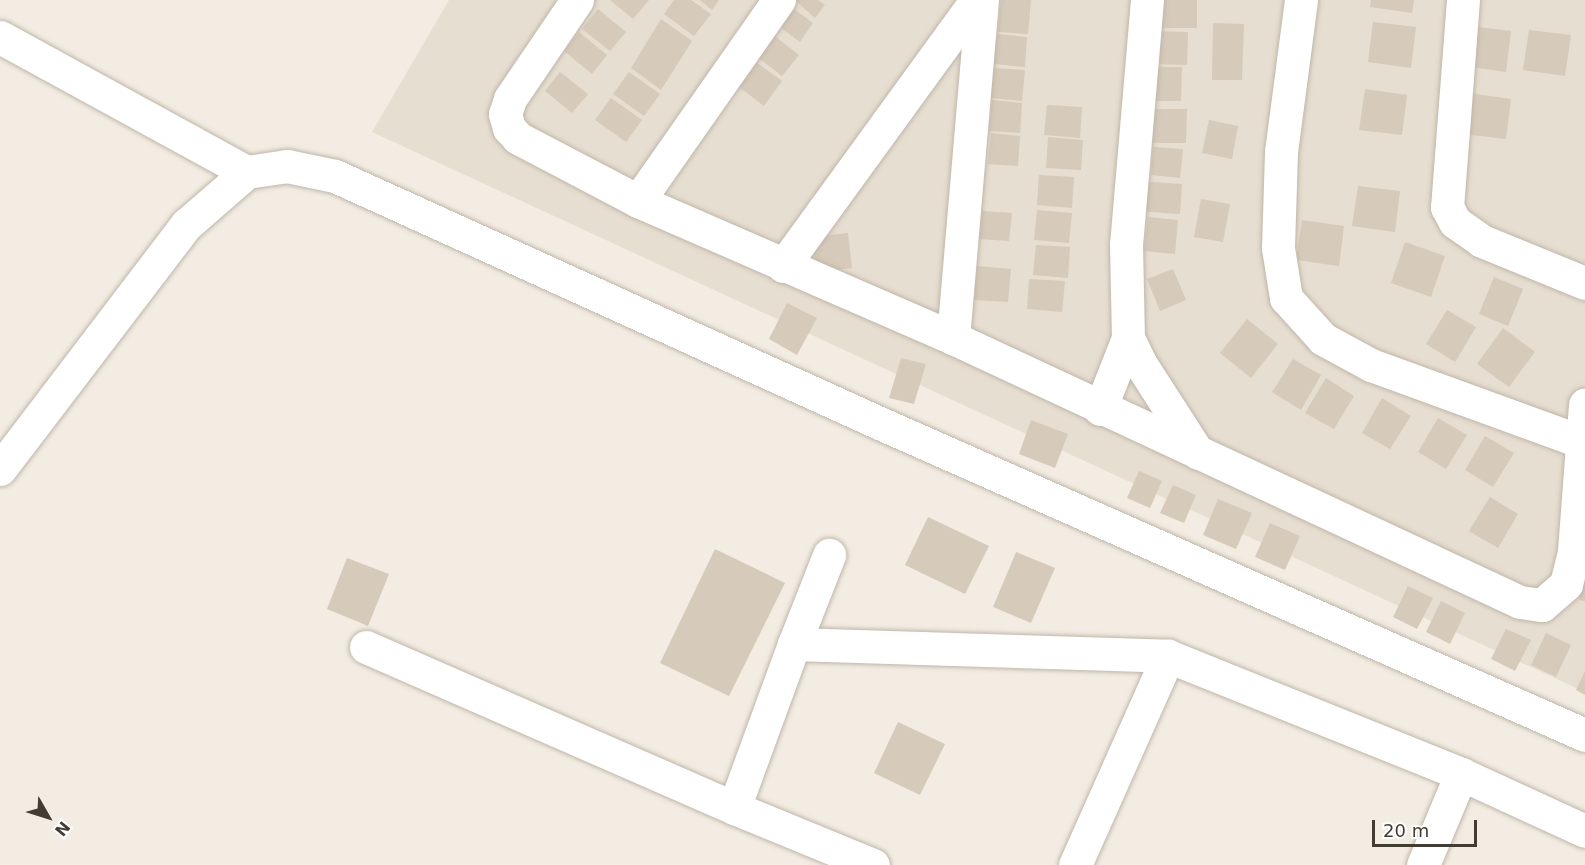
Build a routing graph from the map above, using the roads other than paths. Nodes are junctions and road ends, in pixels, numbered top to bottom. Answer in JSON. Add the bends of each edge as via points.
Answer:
{"nodes":[{"id":1,"x":577,"y":0,"type":"edge"},
{"id":2,"x":779,"y":0,"type":"edge"},
{"id":3,"x":976,"y":0,"type":"edge"},
{"id":4,"x":982,"y":0,"type":"edge"},
{"id":5,"x":1147,"y":0,"type":"edge"},
{"id":6,"x":1301,"y":0,"type":"edge"},
{"id":7,"x":1463,"y":0,"type":"edge"},
{"id":8,"x":0,"y":37,"type":"edge"},
{"id":9,"x":247,"y":172,"type":"junction"},
{"id":10,"x":638,"y":201,"type":"junction"},
{"id":11,"x":783,"y":266,"type":"junction"},
{"id":12,"x":1585,"y":283,"type":"edge"},
{"id":13,"x":953,"y":338,"type":"junction"},
{"id":14,"x":1128,"y":338,"type":"junction"},
{"id":15,"x":1585,"y":404,"type":"edge"},
{"id":16,"x":1100,"y":409,"type":"junction"},
{"id":17,"x":1582,"y":442,"type":"junction"},
{"id":18,"x":1198,"y":453,"type":"junction"},
{"id":19,"x":0,"y":469,"type":"edge"},
{"id":20,"x":829,"y":555,"type":"dead end"},
{"id":21,"x":794,"y":644,"type":"junction"},
{"id":22,"x":366,"y":647,"type":"dead end"},
{"id":23,"x":1168,"y":656,"type":"junction"},
{"id":24,"x":1585,"y":735,"type":"edge"},
{"id":25,"x":1461,"y":774,"type":"junction"},
{"id":26,"x":734,"y":808,"type":"junction"},
{"id":27,"x":1585,"y":831,"type":"edge"},
{"id":28,"x":873,"y":865,"type":"edge"},
{"id":29,"x":1075,"y":865,"type":"edge"},
{"id":30,"x":1423,"y":865,"type":"edge"}],
"edges":[{"from":1,"to":10,"type":"street","via":[[510,99],[505,114],[509,128],[518,138]]},
{"from":2,"to":10,"type":"street"},
{"from":3,"to":11,"type":"street"},
{"from":4,"to":13,"type":"street"},
{"from":5,"to":14,"type":"street","via":[[1126,244]]},
{"from":6,"to":17,"type":"street","via":[[1281,152],[1278,248],[1286,298],[1323,339],[1371,365]]},
{"from":7,"to":12,"type":"street","via":[[1447,207],[1455,222],[1482,241]]},
{"from":8,"to":9,"type":"street"},
{"from":9,"to":19,"type":"street","via":[[186,225]]},
{"from":9,"to":24,"type":"street","via":[[287,166],[335,176],[875,421]]},
{"from":10,"to":11,"type":"street"},
{"from":11,"to":13,"type":"street"},
{"from":13,"to":16,"type":"street"},
{"from":14,"to":16,"type":"street"},
{"from":14,"to":18,"type":"street"},
{"from":15,"to":17,"type":"street"},
{"from":16,"to":18,"type":"street"},
{"from":17,"to":18,"type":"street","via":[[1574,550],[1566,584],[1542,605],[1520,602]]},
{"from":20,"to":21,"type":"street"},
{"from":21,"to":23,"type":"street"},
{"from":21,"to":26,"type":"street"},
{"from":22,"to":26,"type":"street"},
{"from":23,"to":25,"type":"street"},
{"from":23,"to":29,"type":"street"},
{"from":25,"to":27,"type":"street"},
{"from":25,"to":30,"type":"street"},
{"from":26,"to":28,"type":"street"}]}
